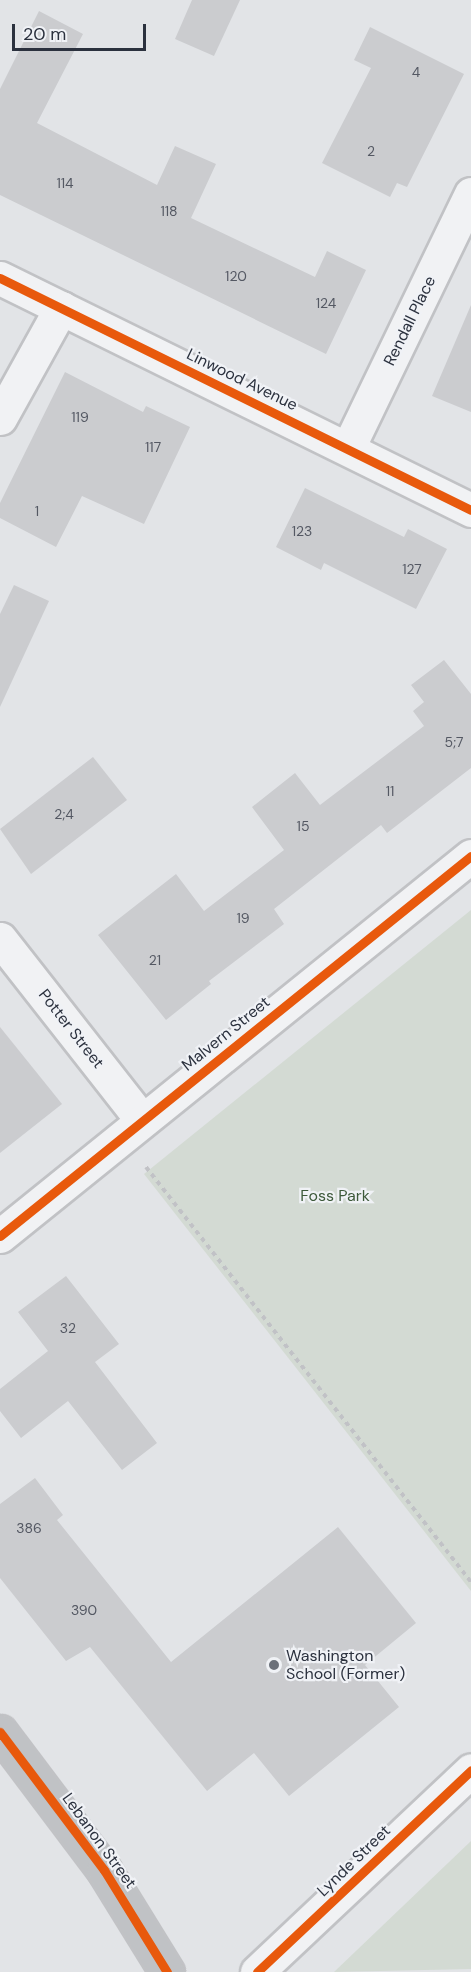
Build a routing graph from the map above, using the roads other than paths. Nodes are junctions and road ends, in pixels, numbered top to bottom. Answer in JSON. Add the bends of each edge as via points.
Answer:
{"nodes":[{"id":1,"x":471,"y":194,"type":"edge"},
{"id":2,"x":0,"y":278,"type":"edge"},
{"id":3,"x":61,"y":308,"type":"junction"},
{"id":4,"x":0,"y":418,"type":"edge"},
{"id":5,"x":348,"y":448,"type":"junction"},
{"id":6,"x":471,"y":510,"type":"edge"},
{"id":7,"x":471,"y":856,"type":"edge"},
{"id":8,"x":0,"y":939,"type":"edge"},
{"id":9,"x":132,"y":1128,"type":"junction"},
{"id":10,"x":0,"y":1236,"type":"edge"},
{"id":11,"x":0,"y":1732,"type":"edge"},
{"id":12,"x":471,"y":1770,"type":"edge"},
{"id":13,"x":167,"y":1972,"type":"edge"},
{"id":14,"x":257,"y":1972,"type":"edge"}],
"edges":[{"from":1,"to":5,"type":"street","name":"Rendall Place"},
{"from":2,"to":3,"type":"street","name":"Linwood Avenue"},
{"from":3,"to":4,"type":"street"},
{"from":3,"to":5,"type":"street","name":"Linwood Avenue"},
{"from":5,"to":6,"type":"street","name":"Linwood Avenue"},
{"from":7,"to":9,"type":"street","name":"Malvern Street"},
{"from":8,"to":9,"type":"street","name":"Potter Street"},
{"from":9,"to":10,"type":"street","name":"Malvern Street"},
{"from":11,"to":13,"type":"main road","name":"Lebanon Street","via":[[104,1870]]},
{"from":12,"to":14,"type":"street","name":"Lynde Street"}]}
